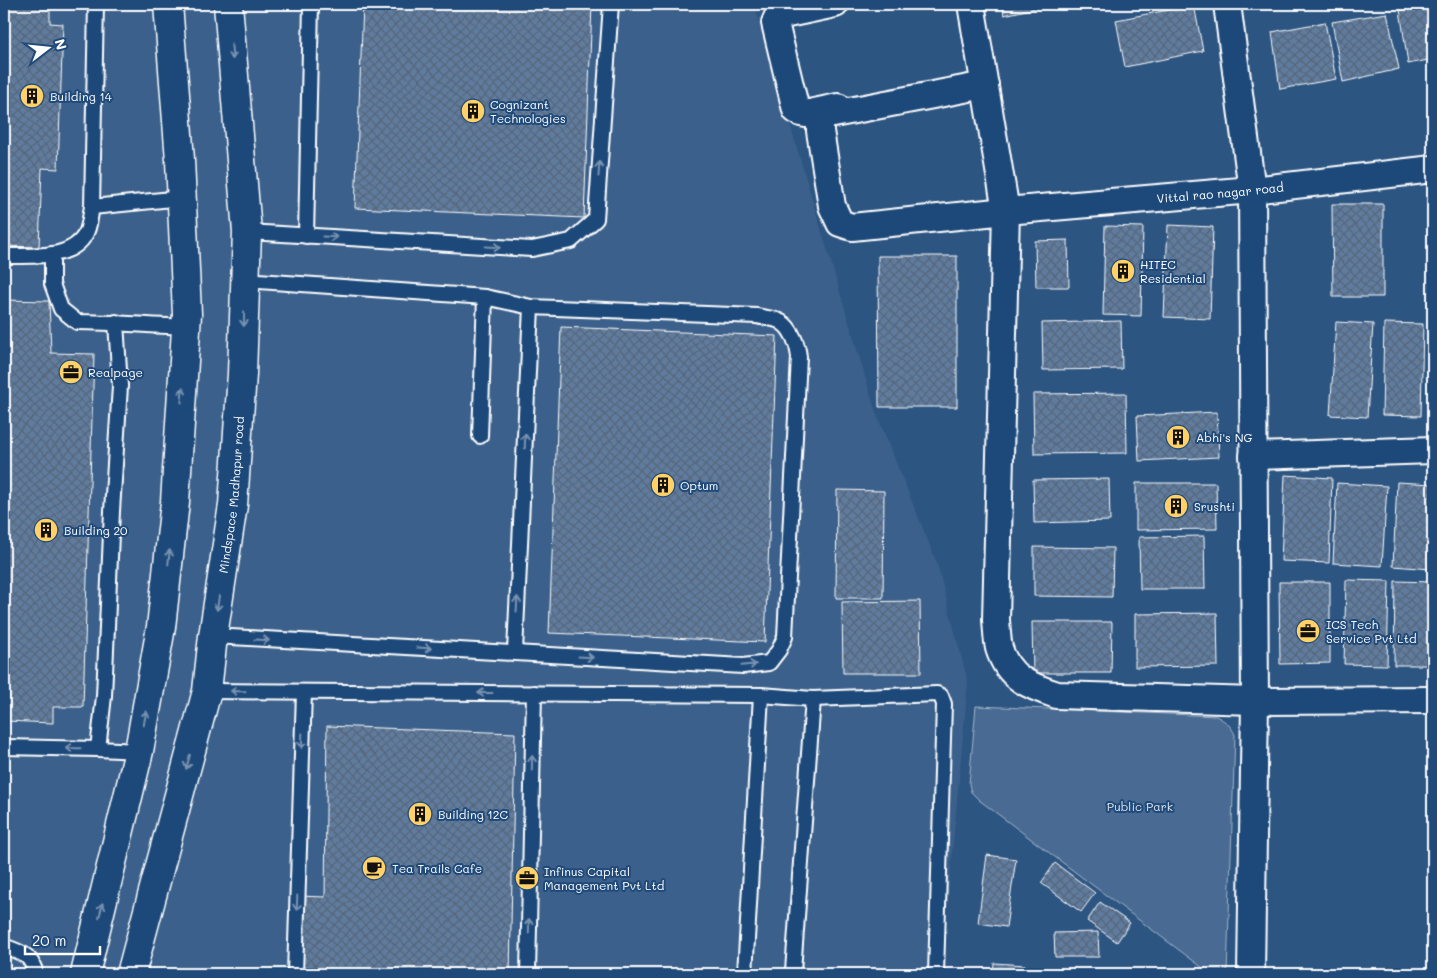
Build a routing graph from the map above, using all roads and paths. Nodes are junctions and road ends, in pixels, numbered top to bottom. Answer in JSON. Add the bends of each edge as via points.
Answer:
{"nodes":[{"id":1,"x":96,"y":4,"type":"edge"},
{"id":2,"x":168,"y":4,"type":"edge"},
{"id":3,"x":228,"y":4,"type":"edge"},
{"id":4,"x":311,"y":4,"type":"edge"},
{"id":5,"x":611,"y":4,"type":"edge"},
{"id":6,"x":835,"y":4,"type":"edge"},
{"id":7,"x":972,"y":4,"type":"edge"},
{"id":8,"x":1227,"y":4,"type":"edge"},
{"id":9,"x":984,"y":80,"type":"junction"},
{"id":10,"x":1433,"y":168,"type":"edge"},
{"id":11,"x":1252,"y":190,"type":"junction"},
{"id":12,"x":182,"y":198,"type":"junction"},
{"id":13,"x":92,"y":206,"type":"junction"},
{"id":14,"x":1006,"y":211,"type":"junction"},
{"id":15,"x":247,"y":232,"type":"junction"},
{"id":16,"x":306,"y":236,"type":"junction"},
{"id":17,"x":52,"y":254,"type":"junction"},
{"id":18,"x":4,"y":256,"type":"edge"},
{"id":19,"x":245,"y":280,"type":"junction"},
{"id":20,"x":485,"y":297,"type":"junction"},
{"id":21,"x":530,"y":307,"type":"junction"},
{"id":22,"x":116,"y":322,"type":"junction"},
{"id":23,"x":187,"y":327,"type":"junction"},
{"id":24,"x":480,"y":436,"type":"dead end"},
{"id":25,"x":1433,"y":450,"type":"edge"},
{"id":26,"x":1253,"y":456,"type":"junction"},
{"id":27,"x":213,"y":636,"type":"junction"},
{"id":28,"x":515,"y":652,"type":"junction"},
{"id":29,"x":207,"y":691,"type":"junction"},
{"id":30,"x":304,"y":692,"type":"junction"},
{"id":31,"x":534,"y":693,"type":"junction"},
{"id":32,"x":761,"y":695,"type":"junction"},
{"id":33,"x":813,"y":699,"type":"junction"},
{"id":34,"x":1255,"y":700,"type":"junction"},
{"id":35,"x":1433,"y":700,"type":"edge"},
{"id":36,"x":4,"y":747,"type":"edge"},
{"id":37,"x":98,"y":749,"type":"junction"},
{"id":38,"x":139,"y":752,"type":"junction"},
{"id":39,"x":4,"y":946,"type":"edge"},
{"id":40,"x":793,"y":972,"type":"dead end"},
{"id":41,"x":36,"y":974,"type":"edge"},
{"id":42,"x":85,"y":974,"type":"edge"},
{"id":43,"x":131,"y":974,"type":"edge"},
{"id":44,"x":295,"y":974,"type":"edge"},
{"id":45,"x":528,"y":974,"type":"edge"},
{"id":46,"x":745,"y":974,"type":"edge"},
{"id":47,"x":936,"y":974,"type":"edge"},
{"id":48,"x":1251,"y":974,"type":"edge"}],
"edges":[{"from":1,"to":13,"type":"lane"},
{"from":2,"to":12,"type":"street"},
{"from":3,"to":15,"type":"street","name":"Mindspace Madhapur road","one_way":true},
{"from":4,"to":16,"type":"lane"},
{"from":16,"to":5,"type":"lane","one_way":true,"via":[[532,249],[571,241],[596,219]]},
{"from":6,"to":9,"type":"street","via":[[778,16],[776,20],[796,110],[801,114]]},
{"from":7,"to":9,"type":"street"},
{"from":8,"to":11,"type":"street"},
{"from":9,"to":14,"type":"street"},
{"from":9,"to":14,"type":"street","name":"Vittal rao nagar road","via":[[823,116],[820,120],[821,140],[832,206],[840,223],[852,227]]},
{"from":10,"to":11,"type":"street","name":"Vittal rao nagar road"},
{"from":11,"to":14,"type":"street","name":"Vittal rao nagar road"},
{"from":11,"to":26,"type":"street"},
{"from":12,"to":13,"type":"lane"},
{"from":12,"to":23,"type":"street"},
{"from":13,"to":17,"type":"lane","via":[[86,233],[75,247]]},
{"from":14,"to":34,"type":"street","via":[[996,620],[999,647],[1011,672],[1031,687],[1057,695]]},
{"from":15,"to":16,"type":"lane"},
{"from":15,"to":19,"type":"street","name":"Mindspace Madhapur road"},
{"from":17,"to":18,"type":"lane"},
{"from":17,"to":22,"type":"lane","via":[[52,284],[61,309],[77,322]]},
{"from":19,"to":20,"type":"lane"},
{"from":19,"to":27,"type":"street","name":"Mindspace Madhapur road","one_way":true,"via":[[233,505]]},
{"from":20,"to":21,"type":"lane"},
{"from":20,"to":24,"type":"lane"},
{"from":28,"to":21,"type":"lane","one_way":true},
{"from":28,"to":21,"type":"lane","one_way":true,"via":[[743,666],[769,662],[785,637],[799,357],[798,346],[782,322],[757,316]]},
{"from":22,"to":23,"type":"lane"},
{"from":22,"to":37,"type":"lane","via":[[120,386],[104,696]]},
{"from":38,"to":23,"type":"street","one_way":true,"via":[[161,627],[175,502]]},
{"from":25,"to":26,"type":"street"},
{"from":26,"to":34,"type":"street"},
{"from":27,"to":28,"type":"lane","one_way":true},
{"from":27,"to":29,"type":"street","name":"Mindspace Madhapur road"},
{"from":30,"to":29,"type":"lane","one_way":true},
{"from":29,"to":43,"type":"street","name":"Mindspace Madhapur road","one_way":true},
{"from":31,"to":30,"type":"lane","one_way":true},
{"from":30,"to":44,"type":"lane","one_way":true},
{"from":31,"to":32,"type":"lane"},
{"from":45,"to":31,"type":"lane","one_way":true},
{"from":32,"to":33,"type":"lane"},
{"from":32,"to":46,"type":"lane"},
{"from":33,"to":40,"type":"lane"},
{"from":33,"to":47,"type":"lane","via":[[937,694],[944,699]]},
{"from":34,"to":35,"type":"street"},
{"from":34,"to":48,"type":"street"},
{"from":37,"to":36,"type":"lane","one_way":true},
{"from":37,"to":38,"type":"lane"},
{"from":42,"to":38,"type":"street","one_way":true},
{"from":39,"to":41,"type":"lane","via":[[32,961]]}]}
